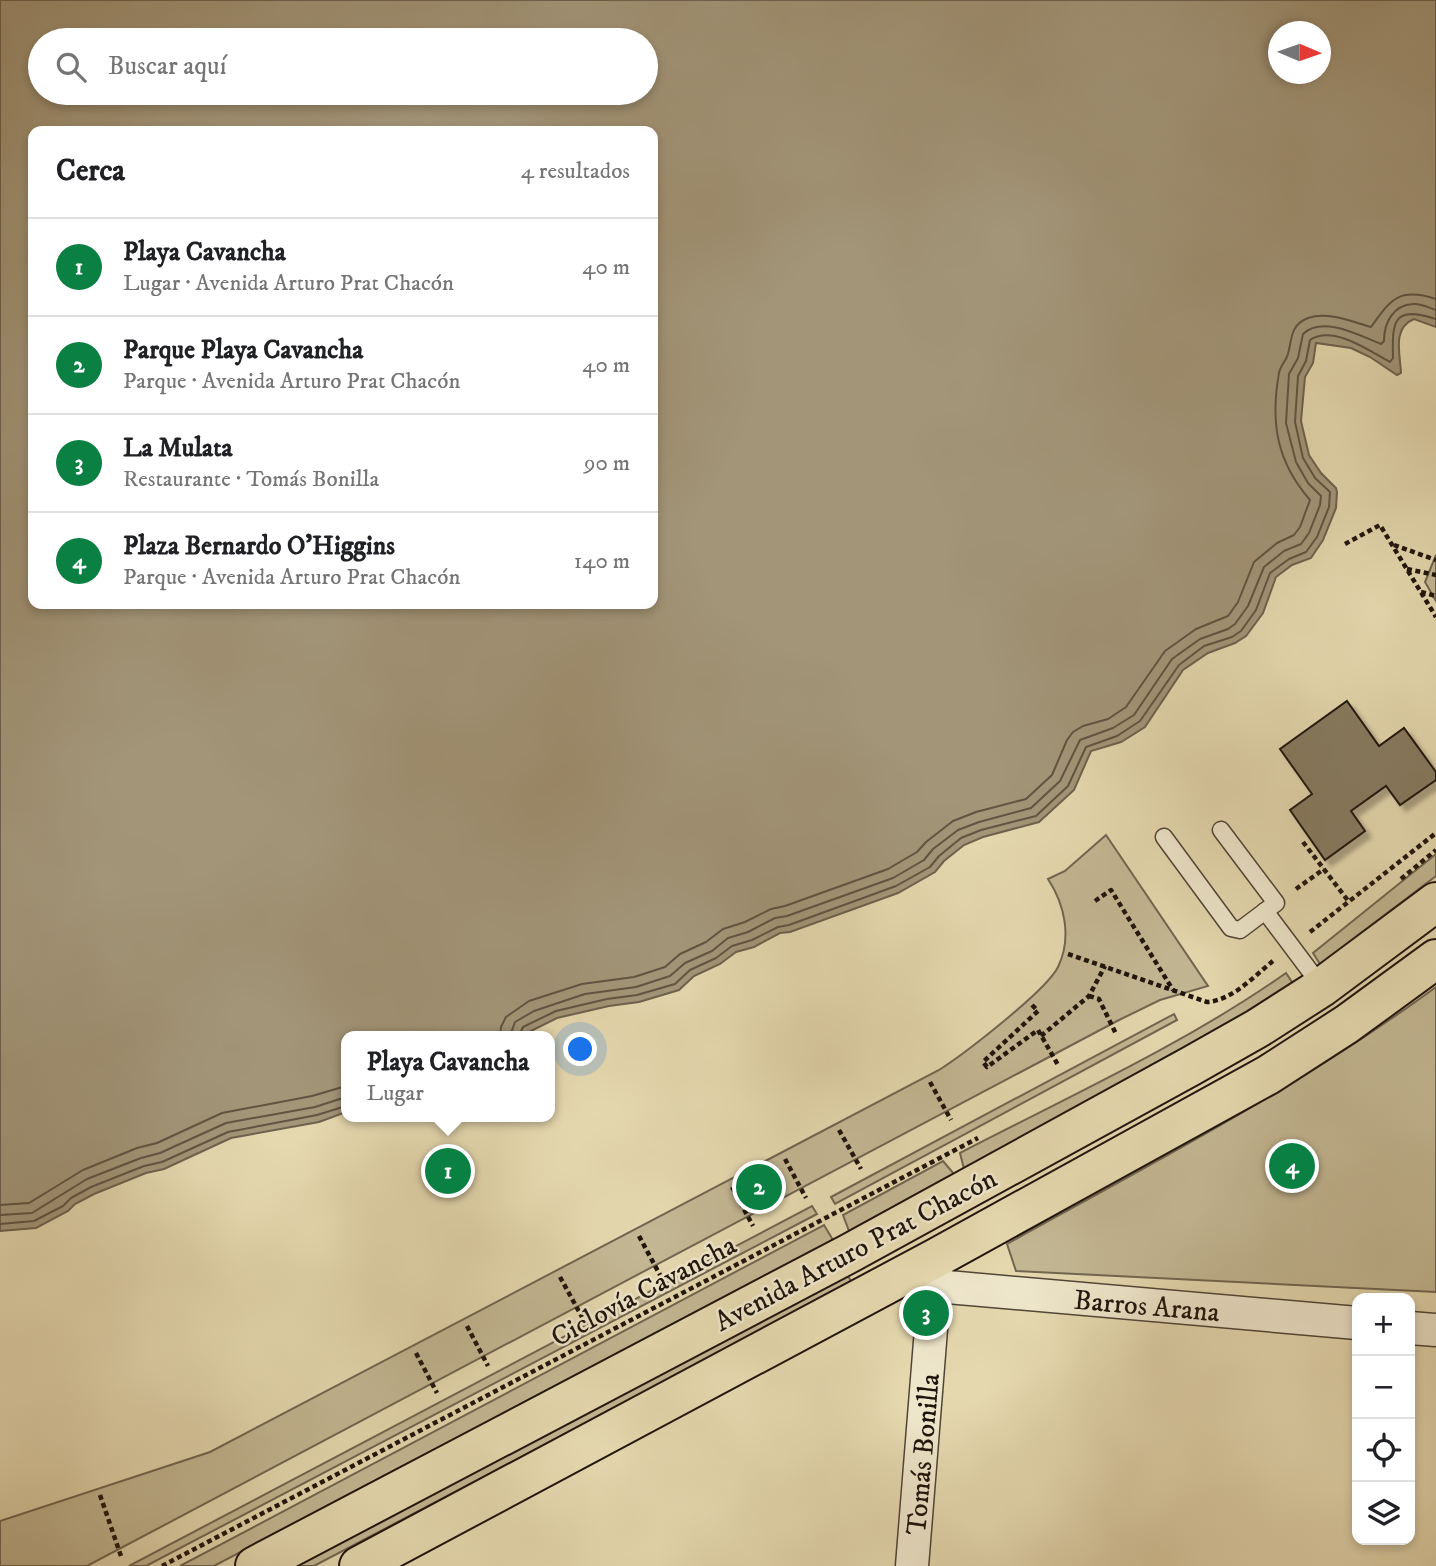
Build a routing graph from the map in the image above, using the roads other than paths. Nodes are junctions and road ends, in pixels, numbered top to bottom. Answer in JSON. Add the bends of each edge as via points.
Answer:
{"nodes":[{"id":1,"x":1221,"y":830,"type":"dead end"},
{"id":2,"x":1164,"y":837,"type":"dead end"},
{"id":3,"x":1436,"y":902,"type":"edge"},
{"id":4,"x":1270,"y":907,"type":"junction"},
{"id":5,"x":1436,"y":960,"type":"edge"},
{"id":6,"x":1322,"y":987,"type":"junction"},
{"id":7,"x":936,"y":1272,"type":"junction"},
{"id":8,"x":1352,"y":1322,"type":"edge"},
{"id":9,"x":1415,"y":1328,"type":"edge"},
{"id":10,"x":1436,"y":1330,"type":"edge"},
{"id":11,"x":255,"y":1566,"type":"edge"},
{"id":12,"x":359,"y":1566,"type":"edge"},
{"id":13,"x":912,"y":1566,"type":"edge"}],
"edges":[{"from":1,"to":4,"type":"lane"},
{"from":2,"to":4,"type":"lane","via":[[1231,928],[1240,930]]},
{"from":3,"to":6,"type":"main road","name":"Avenida Arturo Prat Chacón"},
{"from":4,"to":6,"type":"lane"},
{"from":5,"to":7,"type":"main road","name":"Avenida Arturo Prat Chacón","via":[[1268,1075]]},
{"from":6,"to":11,"type":"main road","name":"Avenida Arturo Prat Chacón","via":[[1191,1066],[850,1253]]},
{"from":7,"to":8,"type":"street","name":"Barros Arana"},
{"from":7,"to":12,"type":"main road","name":"Avenida Arturo Prat Chacón"},
{"from":7,"to":13,"type":"street","name":"Tomás Bonilla"},
{"from":9,"to":10,"type":"street"}]}
